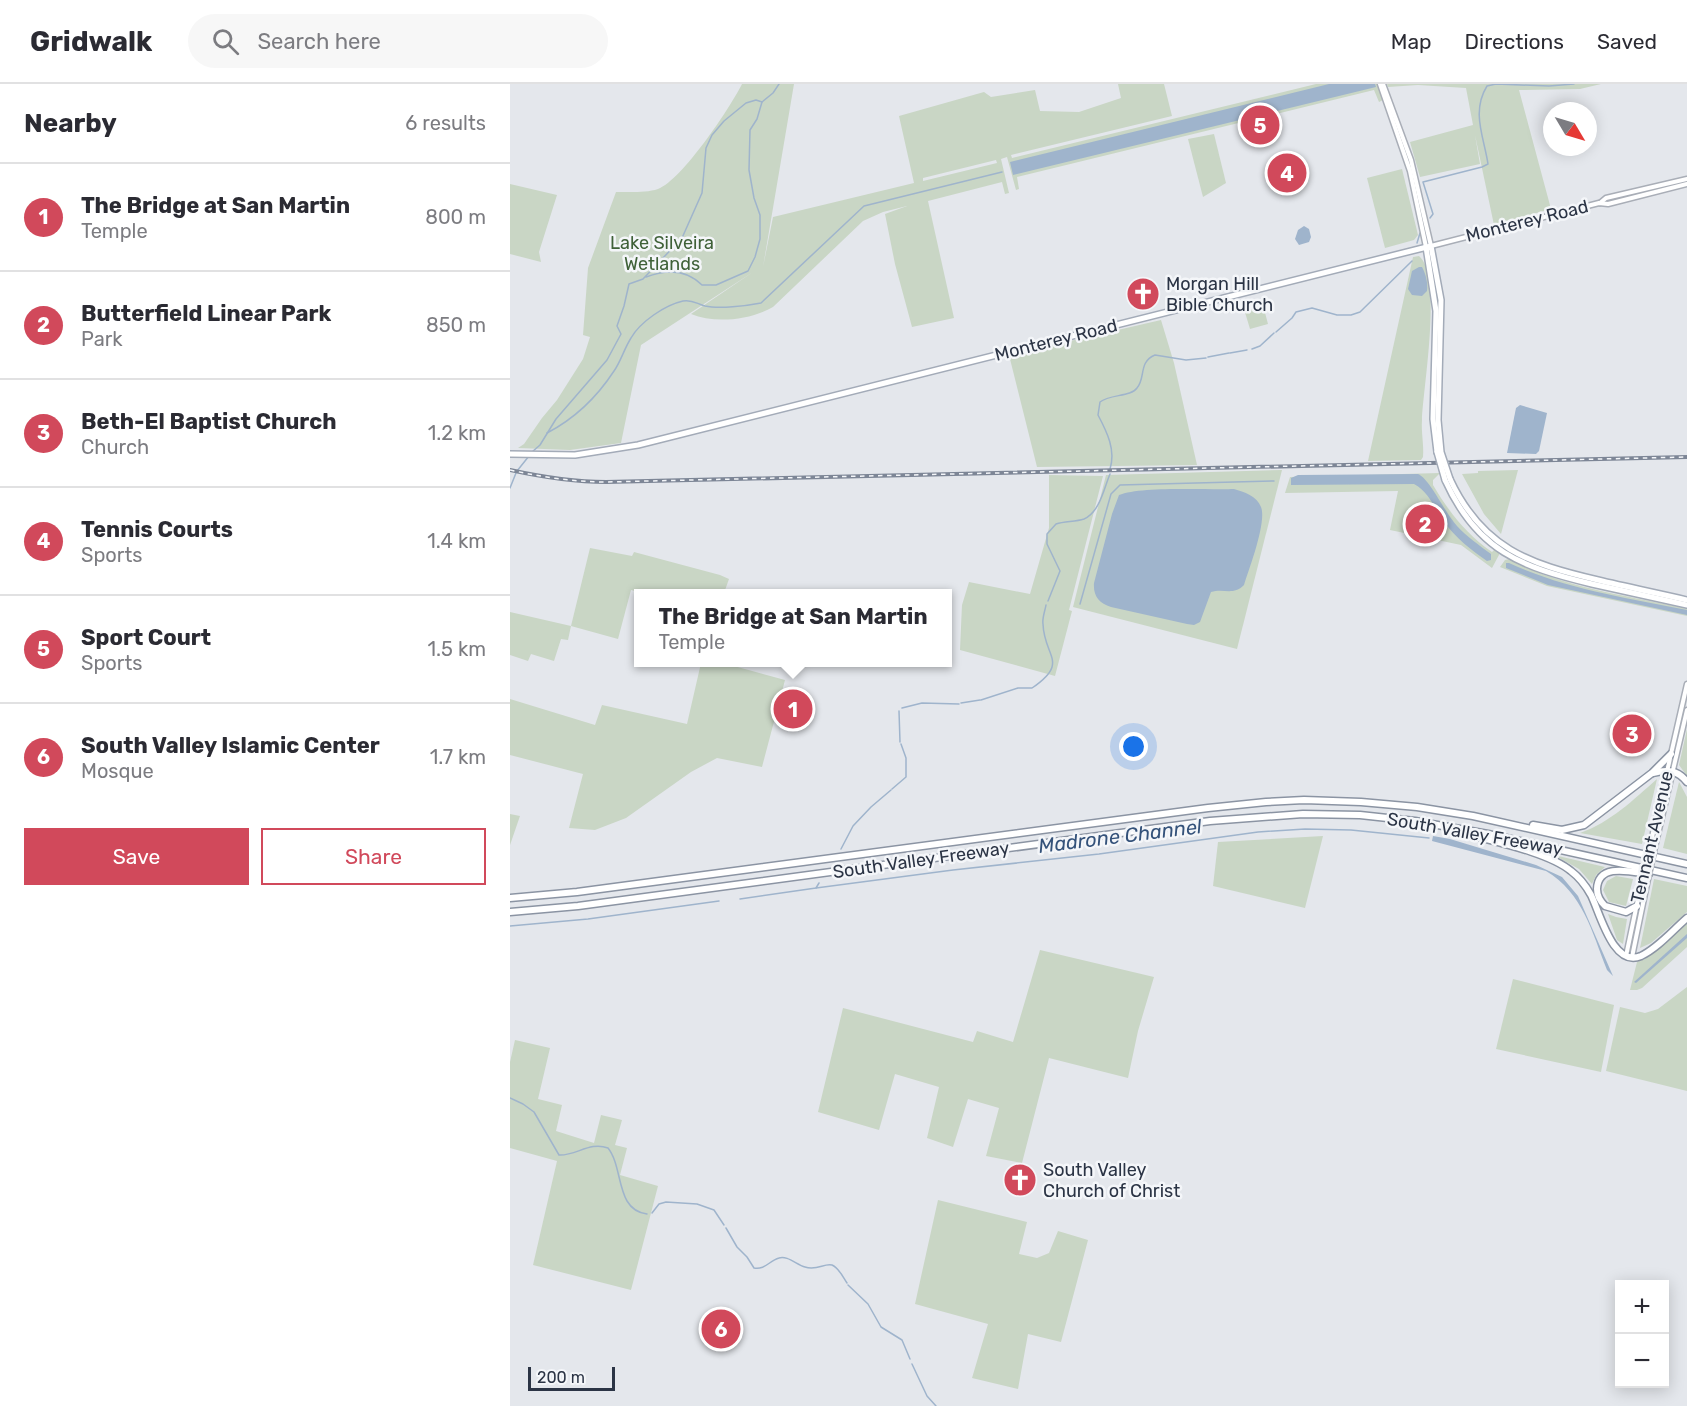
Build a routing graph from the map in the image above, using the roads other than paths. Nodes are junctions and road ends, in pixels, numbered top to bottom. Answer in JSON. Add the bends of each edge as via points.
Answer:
{"nodes":[{"id":1,"x":1381,"y":84,"type":"edge"},
{"id":2,"x":1687,"y":179,"type":"edge"},
{"id":3,"x":1687,"y":184,"type":"edge"},
{"id":4,"x":1599,"y":203,"type":"junction"},
{"id":5,"x":1428,"y":246,"type":"junction"},
{"id":6,"x":510,"y":454,"type":"edge"},
{"id":7,"x":1447,"y":479,"type":"junction"},
{"id":8,"x":1687,"y":600,"type":"edge"},
{"id":9,"x":1687,"y":605,"type":"edge"},
{"id":10,"x":1687,"y":684,"type":"edge"},
{"id":11,"x":1687,"y":710,"type":"edge"},
{"id":12,"x":1671,"y":754,"type":"junction"},
{"id":13,"x":1670,"y":771,"type":"junction"},
{"id":14,"x":1652,"y":773,"type":"junction"},
{"id":15,"x":1687,"y":782,"type":"edge"},
{"id":16,"x":1473,"y":816,"type":"junction"},
{"id":17,"x":1435,"y":823,"type":"junction"},
{"id":18,"x":1653,"y":847,"type":"junction"},
{"id":19,"x":1687,"y":864,"type":"edge"},
{"id":20,"x":1685,"y":878,"type":"edge"},
{"id":21,"x":510,"y":898,"type":"edge"},
{"id":22,"x":1636,"y":906,"type":"junction"},
{"id":23,"x":510,"y":912,"type":"edge"},
{"id":24,"x":1687,"y":918,"type":"edge"},
{"id":25,"x":1629,"y":957,"type":"junction"}],
"edges":[{"from":1,"to":5,"type":"main road","via":[[1410,171]]},
{"from":2,"to":4,"type":"main road","name":"Monterey Road"},
{"from":3,"to":4,"type":"main road","name":"Monterey Road"},
{"from":4,"to":5,"type":"main road","name":"Monterey Road"},
{"from":5,"to":6,"type":"main road","name":"Monterey Road","via":[[638,445],[603,452]]},
{"from":5,"to":7,"type":"main road","bridge":true,"via":[[1441,300],[1439,452]]},
{"from":7,"to":8,"type":"main road","via":[[1479,524],[1523,558],[1551,569]]},
{"from":7,"to":9,"type":"main road","via":[[1455,500],[1476,528],[1497,548],[1521,562],[1550,574]]},
{"from":10,"to":12,"type":"main road","name":"Tennant Avenue"},
{"from":11,"to":13,"type":"main road","name":"Tennant Avenue"},
{"from":12,"to":13,"type":"main road","name":"Tennant Avenue"},
{"from":12,"to":14,"type":"highway"},
{"from":13,"to":14,"type":"highway"},
{"from":13,"to":15,"type":"highway"},
{"from":13,"to":18,"type":"main road","name":"Tennant Avenue"},
{"from":14,"to":16,"type":"highway","via":[[1596,817],[1574,829]]},
{"from":16,"to":19,"type":"highway","name":"South Valley Freeway"},
{"from":16,"to":21,"type":"highway","name":"South Valley Freeway","via":[[1361,802],[1247,803]]},
{"from":17,"to":20,"type":"highway","name":"South Valley Freeway"},
{"from":17,"to":23,"type":"highway","name":"South Valley Freeway","via":[[1341,815],[1230,819]]},
{"from":17,"to":25,"type":"highway","via":[[1541,855],[1568,868],[1588,890],[1614,946]]},
{"from":18,"to":22,"type":"main road","name":"Tennant Avenue","bridge":true},
{"from":18,"to":25,"type":"main road","name":"Tennant Avenue","bridge":true},
{"from":20,"to":22,"type":"highway","via":[[1619,870],[1602,876],[1597,888],[1602,904],[1626,912]]},
{"from":22,"to":25,"type":"main road","name":"Tennant Avenue"},
{"from":24,"to":25,"type":"highway","via":[[1650,951]]}]}
